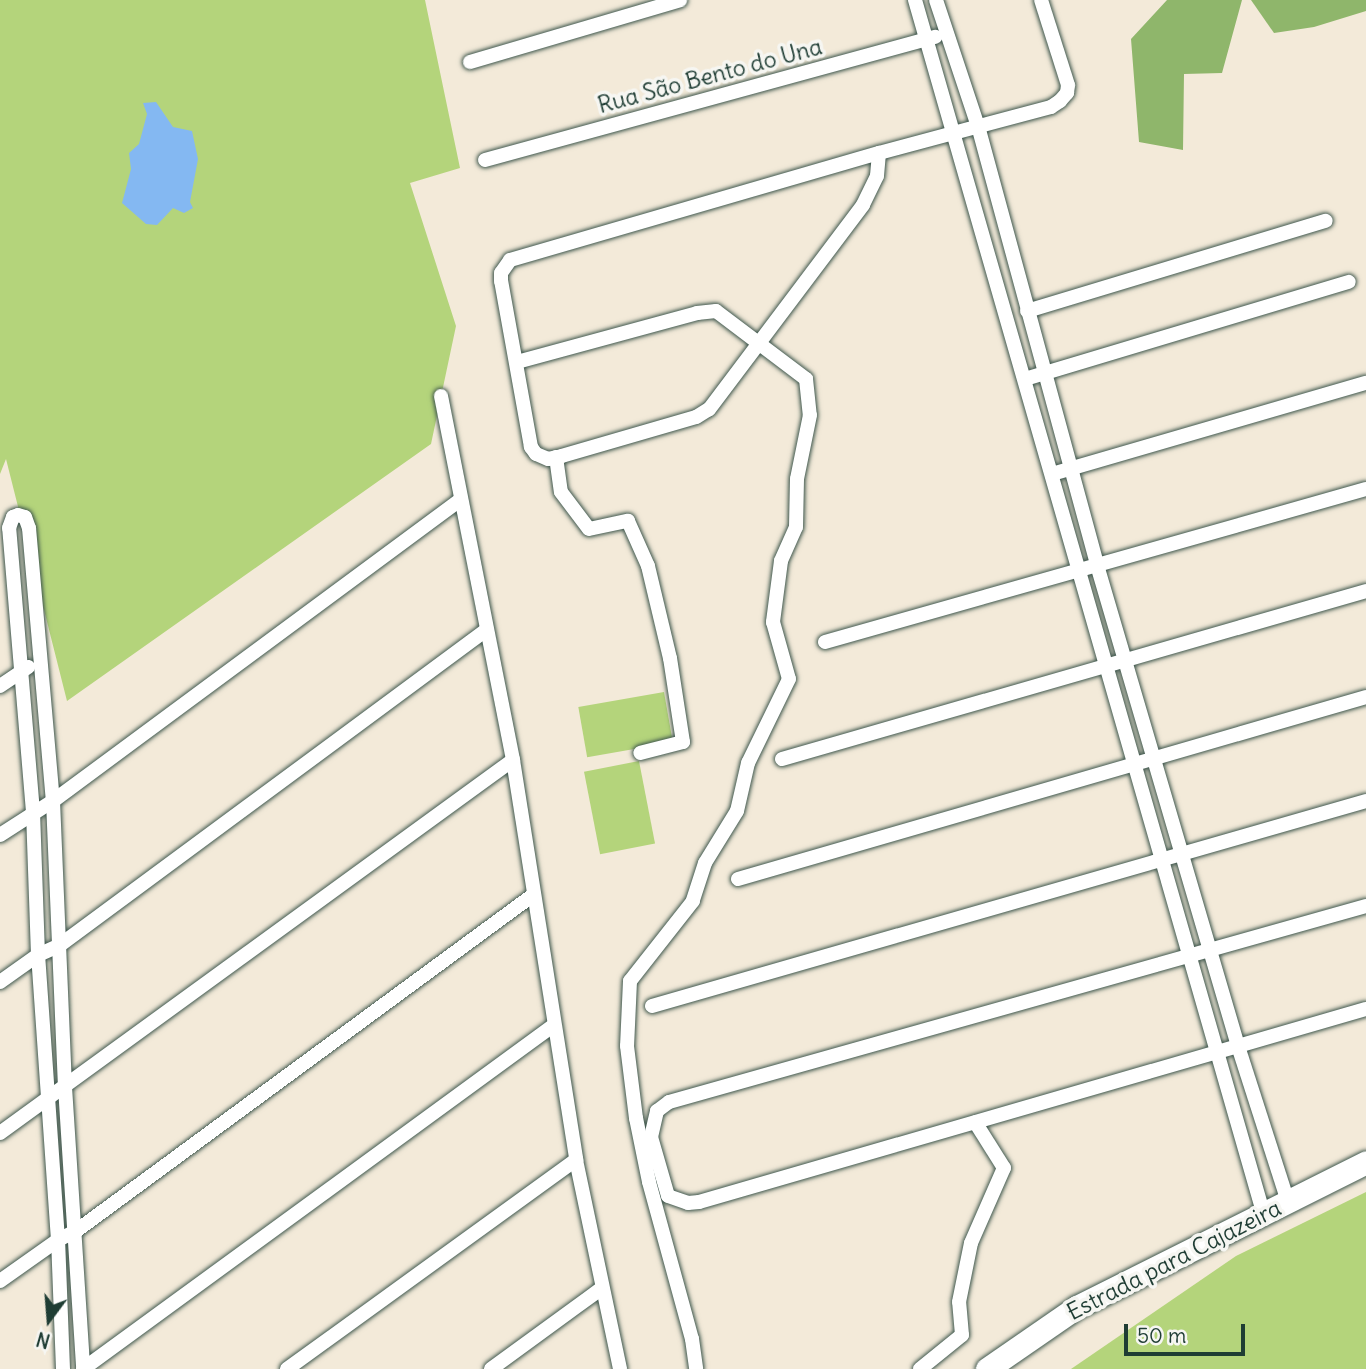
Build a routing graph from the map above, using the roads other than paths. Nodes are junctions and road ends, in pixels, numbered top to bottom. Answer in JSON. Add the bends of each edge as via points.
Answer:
{"nodes":[{"id":1,"x":680,"y":0,"type":"edge"},
{"id":2,"x":915,"y":0,"type":"edge"},
{"id":3,"x":936,"y":0,"type":"edge"},
{"id":4,"x":1041,"y":0,"type":"edge"},
{"id":5,"x":947,"y":33,"type":"junction"},
{"id":6,"x":929,"y":40,"type":"junction"},
{"id":7,"x":470,"y":62,"type":"dead end"},
{"id":8,"x":978,"y":126,"type":"junction"},
{"id":9,"x":953,"y":134,"type":"junction"},
{"id":10,"x":879,"y":153,"type":"junction"},
{"id":11,"x":485,"y":160,"type":"dead end"},
{"id":12,"x":1326,"y":221,"type":"dead end"},
{"id":13,"x":1349,"y":282,"type":"dead end"},
{"id":14,"x":1027,"y":311,"type":"junction"},
{"id":15,"x":760,"y":343,"type":"junction"},
{"id":16,"x":517,"y":362,"type":"junction"},
{"id":17,"x":1044,"y":373,"type":"junction"},
{"id":18,"x":1025,"y":380,"type":"junction"},
{"id":19,"x":1366,"y":383,"type":"edge"},
{"id":20,"x":442,"y":396,"type":"dead end"},
{"id":21,"x":556,"y":457,"type":"junction"},
{"id":22,"x":1072,"y":469,"type":"junction"},
{"id":23,"x":1052,"y":474,"type":"junction"},
{"id":24,"x":1366,"y":489,"type":"edge"},
{"id":25,"x":460,"y":500,"type":"junction"},
{"id":26,"x":1097,"y":565,"type":"junction"},
{"id":27,"x":1079,"y":571,"type":"junction"},
{"id":28,"x":1366,"y":591,"type":"edge"},
{"id":29,"x":485,"y":631,"type":"junction"},
{"id":30,"x":825,"y":642,"type":"dead end"},
{"id":31,"x":1126,"y":660,"type":"junction"},
{"id":32,"x":39,"y":663,"type":"junction"},
{"id":33,"x":1108,"y":666,"type":"junction"},
{"id":34,"x":20,"y":670,"type":"junction"},
{"id":35,"x":0,"y":686,"type":"edge"},
{"id":36,"x":1366,"y":697,"type":"edge"},
{"id":37,"x":640,"y":752,"type":"dead end"},
{"id":38,"x":1154,"y":757,"type":"junction"},
{"id":39,"x":782,"y":759,"type":"dead end"},
{"id":40,"x":513,"y":760,"type":"junction"},
{"id":41,"x":1135,"y":764,"type":"junction"},
{"id":42,"x":53,"y":801,"type":"junction"},
{"id":43,"x":1366,"y":801,"type":"edge"},
{"id":44,"x":33,"y":812,"type":"junction"},
{"id":45,"x":0,"y":835,"type":"edge"},
{"id":46,"x":1183,"y":851,"type":"junction"},
{"id":47,"x":1161,"y":858,"type":"junction"},
{"id":48,"x":738,"y":879,"type":"dead end"},
{"id":49,"x":533,"y":895,"type":"junction"},
{"id":50,"x":1366,"y":906,"type":"edge"},
{"id":51,"x":60,"y":946,"type":"junction"},
{"id":52,"x":1210,"y":950,"type":"junction"},
{"id":53,"x":38,"y":955,"type":"junction"},
{"id":54,"x":1189,"y":957,"type":"junction"},
{"id":55,"x":0,"y":982,"type":"edge"},
{"id":56,"x":652,"y":1006,"type":"dead end"},
{"id":57,"x":1366,"y":1009,"type":"edge"},
{"id":58,"x":554,"y":1025,"type":"junction"},
{"id":59,"x":1238,"y":1046,"type":"junction"},
{"id":60,"x":1215,"y":1054,"type":"junction"},
{"id":61,"x":65,"y":1087,"type":"junction"},
{"id":62,"x":48,"y":1099,"type":"junction"},
{"id":63,"x":975,"y":1122,"type":"junction"},
{"id":64,"x":0,"y":1133,"type":"edge"},
{"id":65,"x":576,"y":1160,"type":"junction"},
{"id":66,"x":1366,"y":1162,"type":"edge"},
{"id":67,"x":1288,"y":1202,"type":"junction"},
{"id":68,"x":1263,"y":1212,"type":"junction"},
{"id":69,"x":76,"y":1231,"type":"junction"},
{"id":70,"x":58,"y":1240,"type":"junction"},
{"id":71,"x":0,"y":1281,"type":"edge"},
{"id":72,"x":602,"y":1288,"type":"junction"},
{"id":73,"x":63,"y":1369,"type":"edge"},
{"id":74,"x":83,"y":1369,"type":"edge"},
{"id":75,"x":287,"y":1369,"type":"edge"},
{"id":76,"x":491,"y":1369,"type":"edge"},
{"id":77,"x":620,"y":1369,"type":"edge"},
{"id":78,"x":696,"y":1369,"type":"edge"},
{"id":79,"x":920,"y":1369,"type":"edge"},
{"id":80,"x":987,"y":1369,"type":"edge"}],
"edges":[{"from":1,"to":7,"type":"street"},
{"from":2,"to":6,"type":"street"},
{"from":3,"to":5,"type":"street"},
{"from":4,"to":8,"type":"street","via":[[1067,93],[1051,107]]},
{"from":5,"to":6,"type":"street","name":"Rua São Bento do Una"},
{"from":5,"to":8,"type":"street"},
{"from":6,"to":9,"type":"street"},
{"from":6,"to":11,"type":"street","name":"Rua São Bento do Una"},
{"from":8,"to":9,"type":"street"},
{"from":8,"to":14,"type":"street"},
{"from":9,"to":10,"type":"street"},
{"from":9,"to":18,"type":"street"},
{"from":10,"to":15,"type":"street","via":[[877,176],[863,205]]},
{"from":10,"to":16,"type":"street","via":[[510,260],[501,281]]},
{"from":12,"to":14,"type":"street"},
{"from":13,"to":17,"type":"street"},
{"from":14,"to":17,"type":"street"},
{"from":15,"to":16,"type":"street","via":[[723,313],[708,312]]},
{"from":15,"to":21,"type":"street","via":[[709,409],[696,417]]},
{"from":15,"to":78,"type":"street","via":[[806,379],[810,415],[797,479],[796,527],[781,561],[773,622],[789,679],[748,763],[737,811],[705,863],[692,901],[629,981],[627,1046],[636,1118]]},
{"from":16,"to":21,"type":"street","via":[[531,447],[540,458]]},
{"from":17,"to":18,"type":"street"},
{"from":17,"to":22,"type":"street"},
{"from":18,"to":23,"type":"street"},
{"from":19,"to":22,"type":"street"},
{"from":20,"to":25,"type":"street"},
{"from":21,"to":37,"type":"street","via":[[561,492],[589,529],[628,521],[648,566],[670,658],[683,742]]},
{"from":22,"to":23,"type":"street"},
{"from":22,"to":26,"type":"street"},
{"from":23,"to":27,"type":"street"},
{"from":24,"to":26,"type":"street"},
{"from":25,"to":29,"type":"street"},
{"from":25,"to":42,"type":"street"},
{"from":26,"to":27,"type":"street"},
{"from":26,"to":31,"type":"street"},
{"from":27,"to":30,"type":"street"},
{"from":27,"to":33,"type":"street"},
{"from":28,"to":31,"type":"street"},
{"from":29,"to":40,"type":"street"},
{"from":29,"to":51,"type":"street"},
{"from":31,"to":33,"type":"street"},
{"from":31,"to":38,"type":"street"},
{"from":32,"to":34,"type":"street"},
{"from":32,"to":34,"type":"street","via":[[29,528],[25,517],[18,515],[9,528]]},
{"from":32,"to":42,"type":"street"},
{"from":33,"to":39,"type":"street"},
{"from":33,"to":41,"type":"street"},
{"from":34,"to":35,"type":"street"},
{"from":34,"to":44,"type":"street"},
{"from":36,"to":38,"type":"street"},
{"from":38,"to":41,"type":"street"},
{"from":38,"to":46,"type":"street"},
{"from":40,"to":49,"type":"street"},
{"from":40,"to":61,"type":"street"},
{"from":41,"to":47,"type":"street"},
{"from":41,"to":48,"type":"street"},
{"from":42,"to":44,"type":"street"},
{"from":42,"to":51,"type":"street"},
{"from":43,"to":46,"type":"street"},
{"from":44,"to":45,"type":"street"},
{"from":44,"to":53,"type":"street"},
{"from":46,"to":47,"type":"street"},
{"from":46,"to":52,"type":"street"},
{"from":47,"to":54,"type":"street"},
{"from":47,"to":56,"type":"street"},
{"from":49,"to":58,"type":"street"},
{"from":49,"to":69,"type":"street"},
{"from":50,"to":52,"type":"street"},
{"from":51,"to":53,"type":"street"},
{"from":51,"to":61,"type":"street"},
{"from":52,"to":54,"type":"street"},
{"from":52,"to":59,"type":"street"},
{"from":53,"to":55,"type":"street"},
{"from":53,"to":62,"type":"street"},
{"from":54,"to":60,"type":"street"},
{"from":54,"to":63,"type":"street","via":[[669,1102],[657,1111],[651,1137],[668,1196],[688,1203]]},
{"from":57,"to":59,"type":"street"},
{"from":58,"to":65,"type":"street"},
{"from":58,"to":74,"type":"street"},
{"from":59,"to":60,"type":"street"},
{"from":59,"to":67,"type":"street"},
{"from":60,"to":63,"type":"street"},
{"from":60,"to":68,"type":"street"},
{"from":61,"to":62,"type":"street"},
{"from":61,"to":69,"type":"street"},
{"from":62,"to":64,"type":"street"},
{"from":62,"to":70,"type":"street"},
{"from":63,"to":79,"type":"street","via":[[1004,1168],[971,1243],[959,1302],[962,1335]]},
{"from":65,"to":72,"type":"street"},
{"from":65,"to":75,"type":"street"},
{"from":66,"to":67,"type":"main road","name":"Estrada para Cajazeira"},
{"from":67,"to":68,"type":"main road","name":"Estrada para Cajazeira"},
{"from":68,"to":80,"type":"main road","name":"Estrada para Cajazeira","via":[[1077,1307]]},
{"from":69,"to":70,"type":"street"},
{"from":69,"to":74,"type":"street"},
{"from":70,"to":71,"type":"street"},
{"from":70,"to":73,"type":"street"},
{"from":72,"to":76,"type":"street"},
{"from":72,"to":77,"type":"street"}]}
